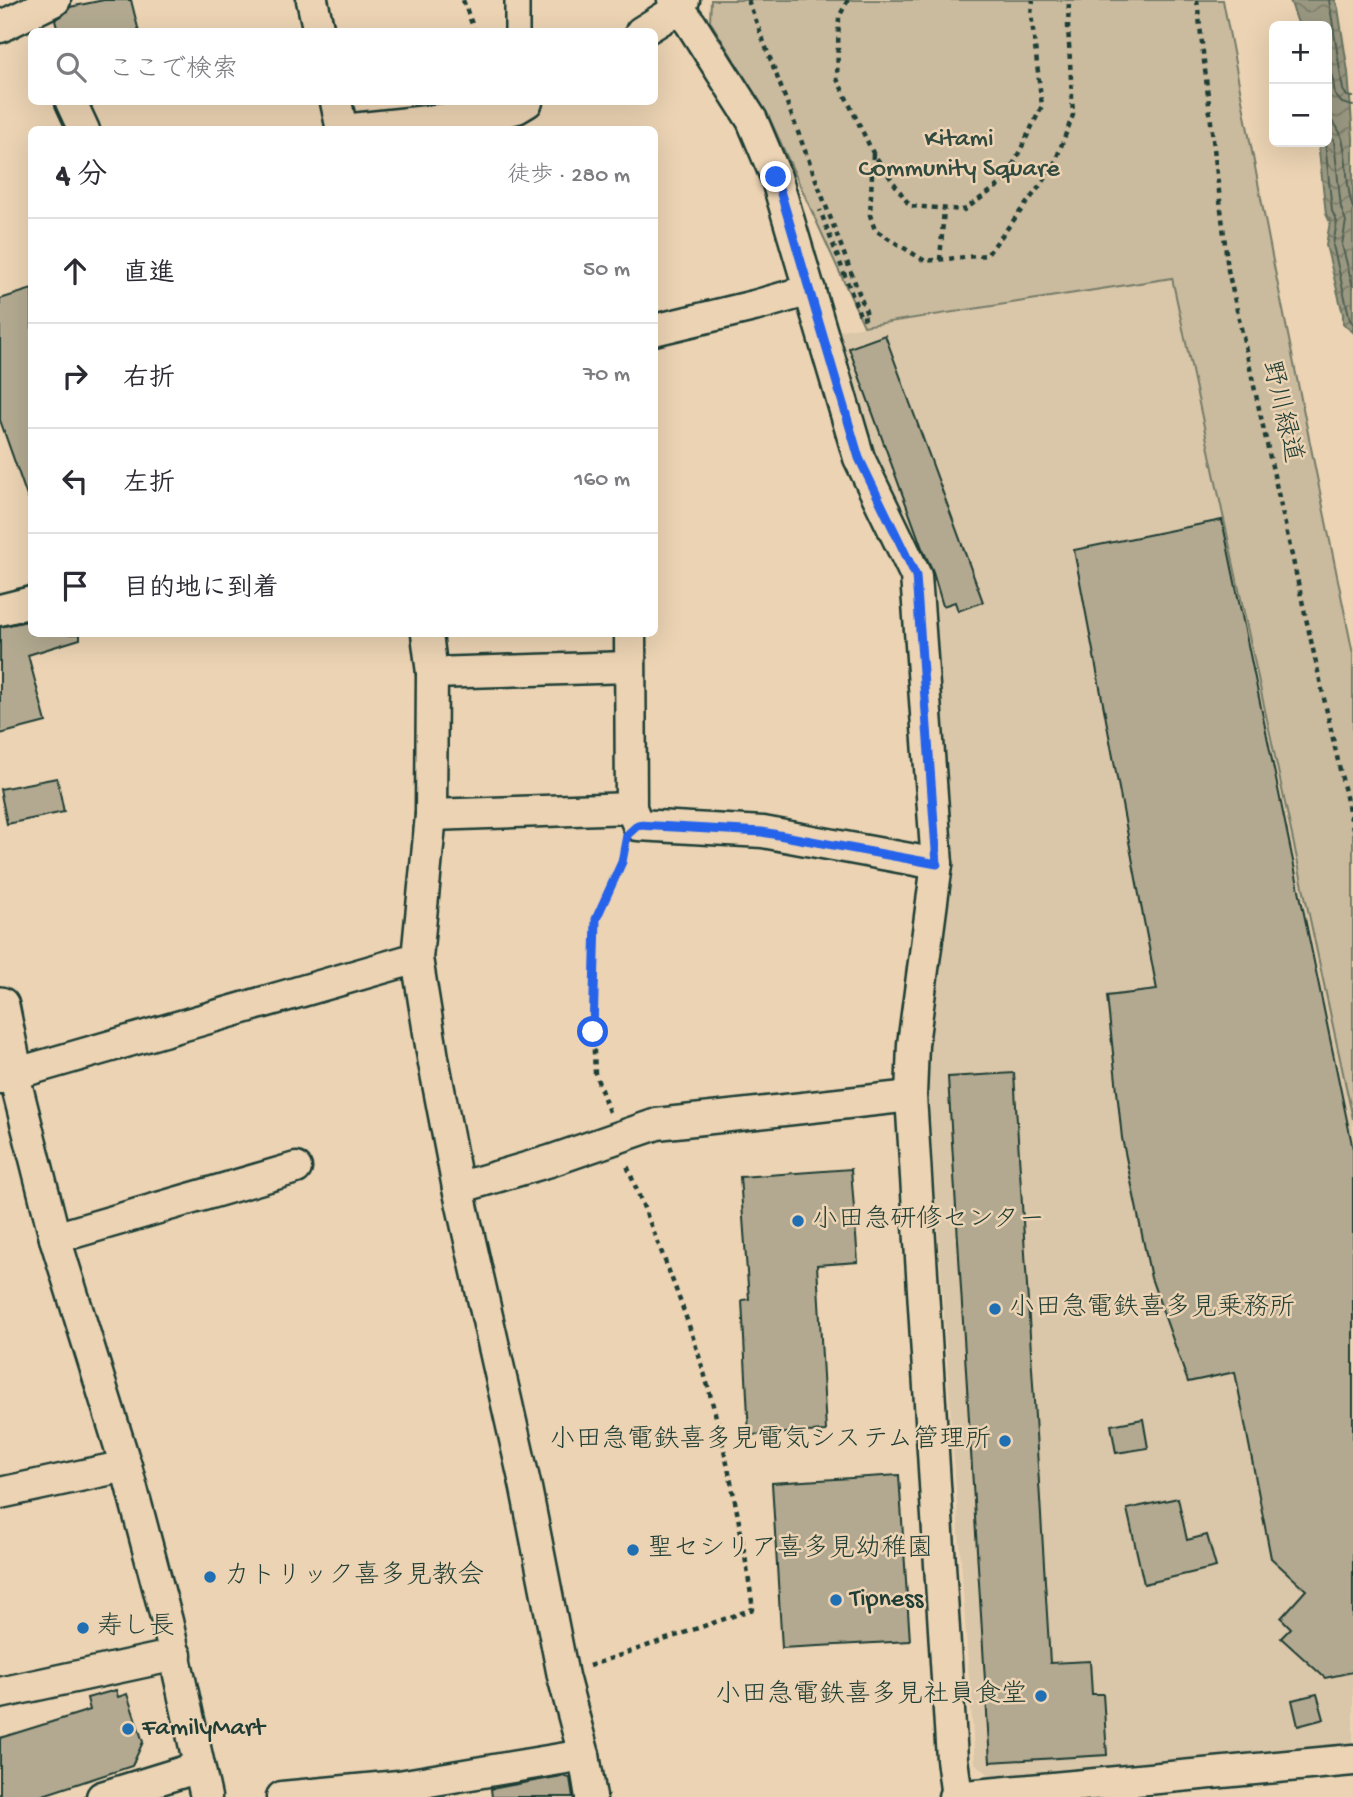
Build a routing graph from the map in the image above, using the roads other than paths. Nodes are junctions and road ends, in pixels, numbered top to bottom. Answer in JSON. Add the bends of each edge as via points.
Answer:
{"nodes":[{"id":1,"x":55,"y":0,"type":"edge"},
{"id":2,"x":312,"y":0,"type":"edge"},
{"id":3,"x":517,"y":0,"type":"edge"},
{"id":4,"x":678,"y":3,"type":"edge"},
{"id":5,"x":29,"y":15,"type":"edge"},
{"id":6,"x":0,"y":27,"type":"edge"},
{"id":7,"x":318,"y":28,"type":"edge"},
{"id":8,"x":517,"y":28,"type":"edge"},
{"id":9,"x":646,"y":28,"type":"edge"},
{"id":10,"x":72,"y":105,"type":"edge"},
{"id":11,"x":337,"y":105,"type":"edge"},
{"id":12,"x":520,"y":110,"type":"edge"},
{"id":13,"x":82,"y":126,"type":"edge"},
{"id":14,"x":342,"y":126,"type":"edge"},
{"id":15,"x":380,"y":126,"type":"edge"},
{"id":16,"x":810,"y":290,"type":"junction"},
{"id":17,"x":658,"y":329,"type":"edge"},
{"id":18,"x":28,"y":603,"type":"edge"},
{"id":19,"x":0,"y":610,"type":"edge"},
{"id":20,"x":427,"y":637,"type":"edge"},
{"id":21,"x":630,"y":637,"type":"edge"},
{"id":22,"x":629,"y":667,"type":"junction"},
{"id":23,"x":432,"y":673,"type":"junction"},
{"id":24,"x":431,"y":816,"type":"junction"},
{"id":25,"x":634,"y":816,"type":"junction"},
{"id":26,"x":937,"y":864,"type":"junction"},
{"id":27,"x":417,"y":958,"type":"junction"},
{"id":28,"x":0,"y":1006,"type":"edge"},
{"id":29,"x":7,"y":1077,"type":"edge"},
{"id":30,"x":911,"y":1096,"type":"junction"},
{"id":31,"x":296,"y":1168,"type":"dead end"},
{"id":32,"x":458,"y":1188,"type":"junction"},
{"id":33,"x":55,"y":1238,"type":"junction"},
{"id":34,"x":125,"y":1466,"type":"junction"},
{"id":35,"x":0,"y":1493,"type":"edge"},
{"id":36,"x":176,"y":1656,"type":"junction"},
{"id":37,"x":0,"y":1693,"type":"edge"},
{"id":38,"x":584,"y":1755,"type":"junction"},
{"id":39,"x":1353,"y":1760,"type":"edge"},
{"id":40,"x":199,"y":1767,"type":"junction"},
{"id":41,"x":102,"y":1797,"type":"edge"},
{"id":42,"x":206,"y":1797,"type":"edge"},
{"id":43,"x":282,"y":1797,"type":"edge"},
{"id":44,"x":591,"y":1797,"type":"edge"},
{"id":45,"x":956,"y":1797,"type":"edge"}],
"edges":[{"from":1,"to":5,"type":"street"},
{"from":2,"to":7,"type":"street"},
{"from":3,"to":8,"type":"street"},
{"from":4,"to":9,"type":"street"},
{"from":4,"to":16,"type":"street","via":[[752,120],[776,177]]},
{"from":5,"to":6,"type":"street"},
{"from":10,"to":13,"type":"street"},
{"from":11,"to":14,"type":"street"},
{"from":12,"to":15,"type":"street"},
{"from":16,"to":17,"type":"street"},
{"from":16,"to":26,"type":"street","via":[[859,458],[916,576]]},
{"from":18,"to":19,"type":"street"},
{"from":20,"to":23,"type":"street"},
{"from":21,"to":22,"type":"street"},
{"from":22,"to":23,"type":"street"},
{"from":22,"to":25,"type":"street"},
{"from":23,"to":24,"type":"street"},
{"from":24,"to":25,"type":"street"},
{"from":24,"to":27,"type":"street"},
{"from":25,"to":26,"type":"street","via":[[762,832]]},
{"from":26,"to":30,"type":"street","via":[[913,1044]]},
{"from":27,"to":29,"type":"street"},
{"from":27,"to":32,"type":"street"},
{"from":28,"to":29,"type":"street"},
{"from":29,"to":33,"type":"street"},
{"from":30,"to":32,"type":"street","via":[[657,1124]]},
{"from":30,"to":45,"type":"street"},
{"from":31,"to":33,"type":"street"},
{"from":32,"to":38,"type":"street"},
{"from":33,"to":34,"type":"street"},
{"from":34,"to":35,"type":"street"},
{"from":34,"to":36,"type":"street"},
{"from":36,"to":37,"type":"street"},
{"from":36,"to":40,"type":"street"},
{"from":38,"to":43,"type":"street","via":[[399,1786]]},
{"from":38,"to":44,"type":"street"},
{"from":39,"to":45,"type":"street"},
{"from":40,"to":41,"type":"street"},
{"from":40,"to":42,"type":"street"}]}
